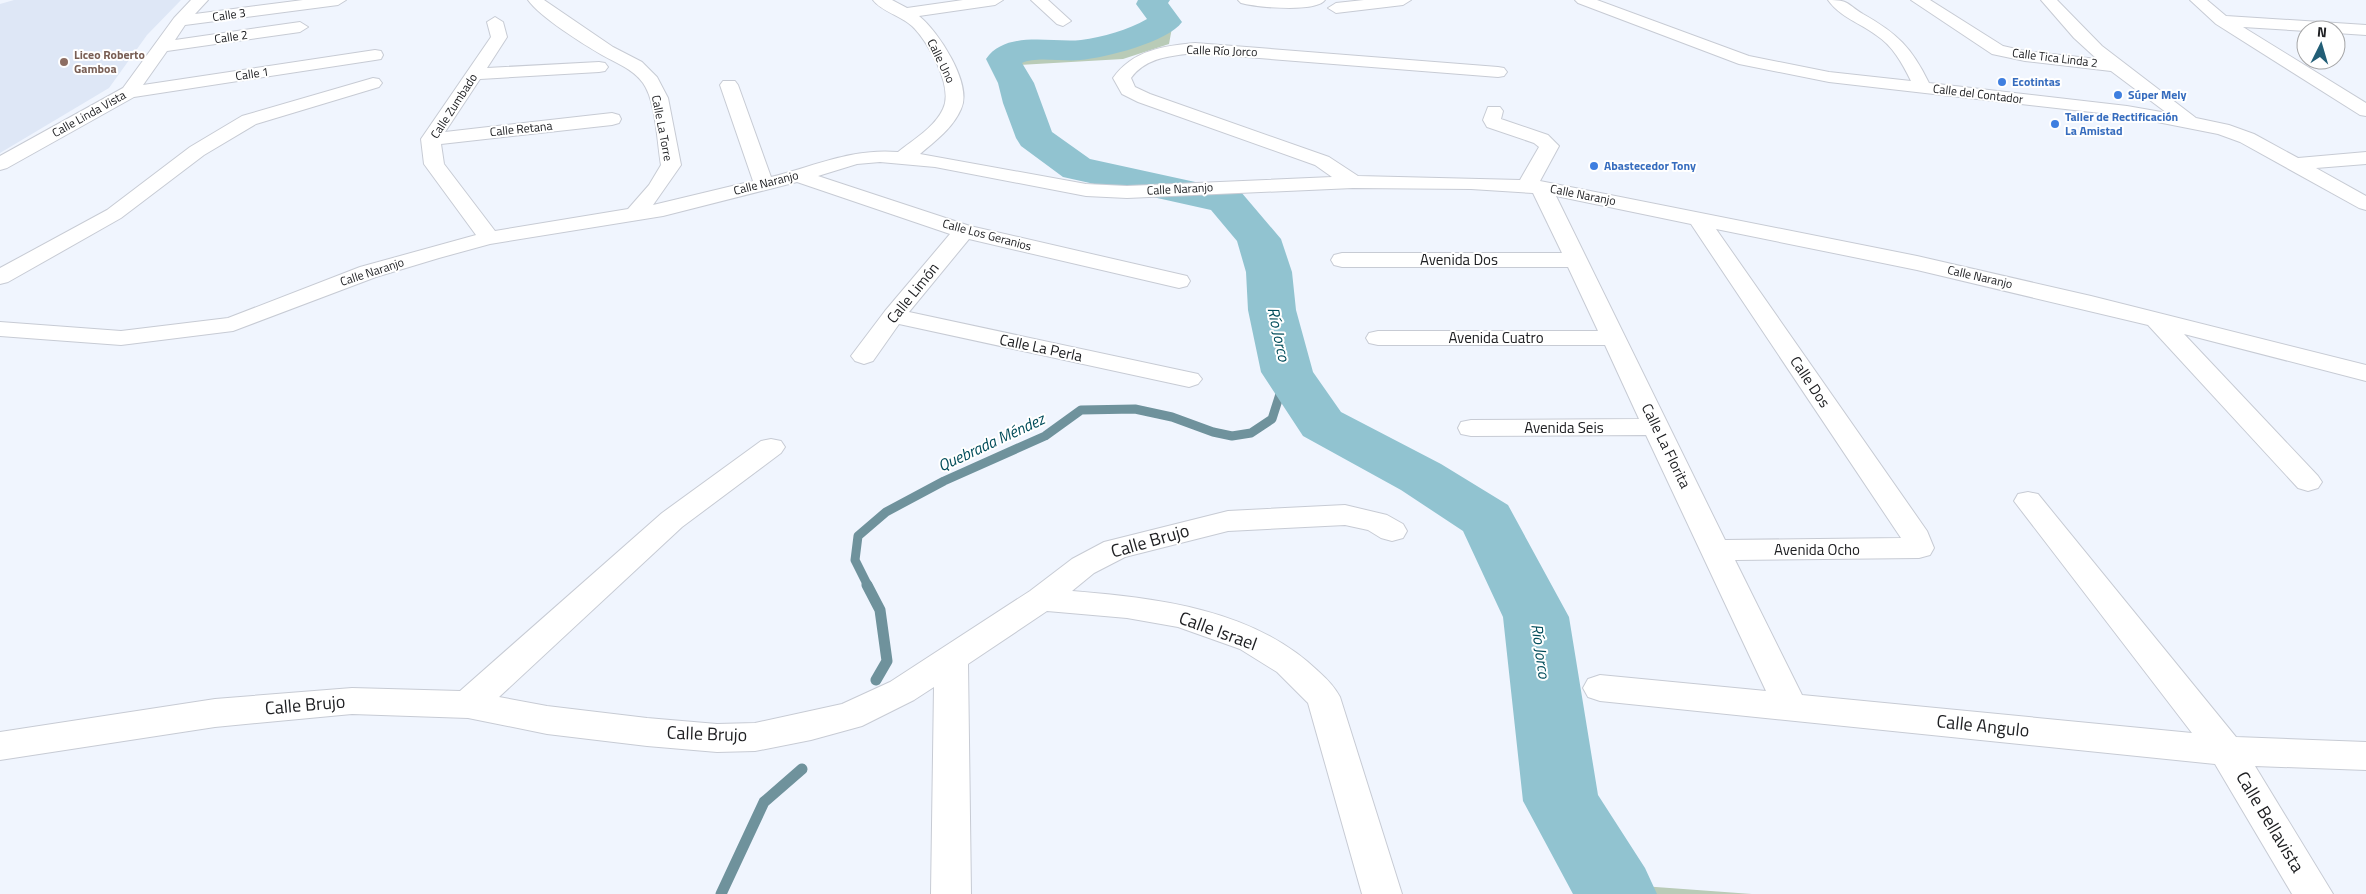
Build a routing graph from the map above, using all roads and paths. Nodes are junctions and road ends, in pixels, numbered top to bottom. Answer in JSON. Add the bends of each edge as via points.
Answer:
{"nodes":[{"id":1,"x":200,"y":0,"type":"edge"},
{"id":2,"x":338,"y":0,"type":"edge"},
{"id":3,"x":536,"y":0,"type":"edge"},
{"id":4,"x":881,"y":0,"type":"edge"},
{"id":5,"x":995,"y":0,"type":"edge"},
{"id":6,"x":1039,"y":0,"type":"edge"},
{"id":7,"x":1246,"y":0,"type":"edge"},
{"id":8,"x":1317,"y":0,"type":"edge"},
{"id":9,"x":1403,"y":0,"type":"edge"},
{"id":10,"x":1583,"y":0,"type":"edge"},
{"id":11,"x":1836,"y":0,"type":"edge"},
{"id":12,"x":1919,"y":0,"type":"edge"},
{"id":13,"x":2049,"y":0,"type":"edge"},
{"id":14,"x":2198,"y":0,"type":"edge"},
{"id":15,"x":1336,"y":8,"type":"dead end"},
{"id":16,"x":905,"y":13,"type":"junction"},
{"id":17,"x":1063,"y":21,"type":"dead end"},
{"id":18,"x":2222,"y":21,"type":"junction"},
{"id":19,"x":180,"y":22,"type":"junction"},
{"id":20,"x":496,"y":22,"type":"dead end"},
{"id":21,"x":300,"y":27,"type":"dead end"},
{"id":22,"x":2366,"y":30,"type":"edge"},
{"id":23,"x":162,"y":47,"type":"junction"},
{"id":24,"x":375,"y":56,"type":"dead end"},
{"id":25,"x":2115,"y":66,"type":"junction"},
{"id":26,"x":599,"y":67,"type":"dead end"},
{"id":27,"x":1498,"y":72,"type":"dead end"},
{"id":28,"x":475,"y":74,"type":"junction"},
{"id":29,"x":373,"y":82,"type":"dead end"},
{"id":30,"x":729,"y":85,"type":"dead end"},
{"id":31,"x":1923,"y":88,"type":"junction"},
{"id":32,"x":130,"y":92,"type":"junction"},
{"id":33,"x":2344,"y":97,"type":"junction"},
{"id":34,"x":2366,"y":99,"type":"edge"},
{"id":35,"x":1494,"y":111,"type":"dead end"},
{"id":36,"x":2366,"y":111,"type":"edge"},
{"id":37,"x":612,"y":119,"type":"dead end"},
{"id":38,"x":2190,"y":122,"type":"junction"},
{"id":39,"x":431,"y":139,"type":"junction"},
{"id":40,"x":904,"y":157,"type":"junction"},
{"id":41,"x":2366,"y":158,"type":"edge"},
{"id":42,"x":0,"y":164,"type":"edge"},
{"id":43,"x":2297,"y":164,"type":"junction"},
{"id":44,"x":798,"y":176,"type":"junction"},
{"id":45,"x":1352,"y":182,"type":"junction"},
{"id":46,"x":764,"y":184,"type":"junction"},
{"id":47,"x":1534,"y":187,"type":"junction"},
{"id":48,"x":2366,"y":204,"type":"edge"},
{"id":49,"x":634,"y":215,"type":"junction"},
{"id":50,"x":1698,"y":218,"type":"junction"},
{"id":51,"x":964,"y":231,"type":"junction"},
{"id":52,"x":489,"y":238,"type":"junction"},
{"id":53,"x":1342,"y":260,"type":"dead end"},
{"id":54,"x":1576,"y":260,"type":"junction"},
{"id":55,"x":0,"y":277,"type":"edge"},
{"id":56,"x":1179,"y":281,"type":"dead end"},
{"id":57,"x":893,"y":316,"type":"junction"},
{"id":58,"x":2157,"y":320,"type":"junction"},
{"id":59,"x":0,"y":329,"type":"edge"},
{"id":60,"x":32,"y":332,"type":"junction"},
{"id":61,"x":1378,"y":338,"type":"dead end"},
{"id":62,"x":1613,"y":338,"type":"junction"},
{"id":63,"x":0,"y":349,"type":"edge"},
{"id":64,"x":864,"y":356,"type":"dead end"},
{"id":65,"x":2366,"y":373,"type":"edge"},
{"id":66,"x":1190,"y":379,"type":"dead end"},
{"id":67,"x":1656,"y":427,"type":"junction"},
{"id":68,"x":1471,"y":428,"type":"dead end"},
{"id":69,"x":772,"y":447,"type":"dead end"},
{"id":70,"x":2308,"y":482,"type":"dead end"},
{"id":71,"x":2028,"y":501,"type":"dead end"},
{"id":72,"x":1392,"y":531,"type":"dead end"},
{"id":73,"x":1919,"y":548,"type":"joint"},
{"id":74,"x":1715,"y":550,"type":"junction"},
{"id":75,"x":1041,"y":599,"type":"junction"},
{"id":76,"x":951,"y":656,"type":"junction"},
{"id":77,"x":1600,"y":688,"type":"dead end"},
{"id":78,"x":468,"y":705,"type":"junction"},
{"id":79,"x":1790,"y":706,"type":"junction"},
{"id":80,"x":0,"y":746,"type":"edge"},
{"id":81,"x":2226,"y":751,"type":"junction"},
{"id":82,"x":2366,"y":756,"type":"edge"},
{"id":83,"x":951,"y":894,"type":"edge"},
{"id":84,"x":1382,"y":894,"type":"edge"},
{"id":85,"x":2313,"y":894,"type":"edge"}],
"edges":[{"from":1,"to":19,"type":"street","name":"Calle Linda Vista"},
{"from":2,"to":19,"type":"street","name":"Calle 3"},
{"from":3,"to":49,"type":"street","name":"Calle La Torre","via":[[607,51],[636,66],[651,81],[659,98],[671,165]]},
{"from":4,"to":16,"type":"street"},
{"from":5,"to":16,"type":"street"},
{"from":6,"to":17,"type":"street"},
{"from":7,"to":8,"type":"street","via":[[1266,4]]},
{"from":9,"to":15,"type":"street"},
{"from":10,"to":31,"type":"street","name":"Calle del Contador","via":[[1745,60],[1829,77]]},
{"from":11,"to":31,"type":"street","via":[[1845,11],[1888,36],[1906,54]]},
{"from":12,"to":25,"type":"street","name":"Calle Tica Linda 2","via":[[1998,50]]},
{"from":13,"to":25,"type":"street","via":[[2068,26]]},
{"from":14,"to":18,"type":"street"},
{"from":16,"to":40,"type":"street","name":"Calle Uno","via":[[932,40],[953,83],[956,99],[942,123]]},
{"from":18,"to":22,"type":"street"},
{"from":18,"to":33,"type":"street"},
{"from":19,"to":23,"type":"street","name":"Calle Linda Vista"},
{"from":20,"to":28,"type":"street","name":"Calle Zumbado","via":[[499,37]]},
{"from":21,"to":23,"type":"street","name":"Calle 2"},
{"from":23,"to":32,"type":"street","name":"Calle Linda Vista"},
{"from":24,"to":32,"type":"street","name":"Calle 1"},
{"from":25,"to":38,"type":"street"},
{"from":26,"to":28,"type":"street"},
{"from":27,"to":45,"type":"street","name":"Calle Río Jorco","via":[[1195,48],[1148,56],[1134,63],[1122,78],[1128,90],[1144,98],[1322,161]]},
{"from":28,"to":39,"type":"street","name":"Calle Zumbado"},
{"from":29,"to":55,"type":"street","via":[[250,120],[197,151],[114,214]]},
{"from":30,"to":46,"type":"street"},
{"from":31,"to":38,"type":"street","name":"Calle del Contador","via":[[2127,111]]},
{"from":32,"to":42,"type":"street","name":"Calle Linda Vista"},
{"from":33,"to":34,"type":"street"},
{"from":33,"to":36,"type":"street"},
{"from":35,"to":47,"type":"street","via":[[1494,123],[1541,139],[1549,146]]},
{"from":37,"to":39,"type":"street","name":"Calle Retana"},
{"from":38,"to":43,"type":"street","name":"Calle del Contador","via":[[2247,138]]},
{"from":39,"to":52,"type":"street","name":"Calle Zumbado","via":[[434,164]]},
{"from":40,"to":44,"type":"street","name":"Calle Naranjo","via":[[854,158]]},
{"from":40,"to":45,"type":"street","name":"Calle Naranjo","via":[[1086,190],[1127,192]]},
{"from":41,"to":43,"type":"street"},
{"from":43,"to":48,"type":"street","name":"Calle del Contador"},
{"from":44,"to":46,"type":"street","name":"Calle Naranjo"},
{"from":44,"to":51,"type":"street","name":"Calle Los Geranios"},
{"from":45,"to":47,"type":"street","name":"Calle Naranjo"},
{"from":46,"to":49,"type":"street","name":"Calle Naranjo"},
{"from":47,"to":50,"type":"street","name":"Calle Naranjo"},
{"from":47,"to":54,"type":"street","name":"Calle La Florita"},
{"from":49,"to":52,"type":"street","name":"Calle Naranjo"},
{"from":50,"to":58,"type":"street","name":"Calle Naranjo","via":[[1917,263]]},
{"from":50,"to":73,"type":"street","name":"Calle Dos","via":[[1916,538]]},
{"from":51,"to":56,"type":"street","name":"Calle Los Geranios"},
{"from":51,"to":57,"type":"street","name":"Calle Limón"},
{"from":52,"to":60,"type":"street","name":"Calle Naranjo","via":[[368,272],[233,324],[121,338]]},
{"from":53,"to":54,"type":"street","name":"Avenida Dos"},
{"from":54,"to":62,"type":"street","name":"Calle La Florita"},
{"from":57,"to":64,"type":"street","name":"Calle Limón"},
{"from":57,"to":66,"type":"street","name":"Calle La Perla"},
{"from":58,"to":65,"type":"street","name":"Calle Naranjo"},
{"from":58,"to":70,"type":"street"},
{"from":59,"to":60,"type":"street","name":"Calle Naranjo"},
{"from":60,"to":63,"type":"street"},
{"from":61,"to":62,"type":"street","name":"Avenida Cuatro"},
{"from":62,"to":67,"type":"street","name":"Calle La Florita"},
{"from":67,"to":68,"type":"street","name":"Avenida Seis"},
{"from":67,"to":74,"type":"street","name":"Calle La Florita"},
{"from":69,"to":78,"type":"street","via":[[672,520]]},
{"from":71,"to":81,"type":"street","name":"Calle Bellavista"},
{"from":72,"to":75,"type":"street","name":"Calle Brujo","via":[[1377,522],[1345,515],[1228,521],[1115,548],[1082,566]]},
{"from":73,"to":74,"type":"street","name":"Avenida Ocho"},
{"from":74,"to":79,"type":"street","name":"Calle La Florita"},
{"from":75,"to":76,"type":"street","name":"Calle Brujo"},
{"from":75,"to":84,"type":"street","name":"Calle Israel","via":[[1181,616],[1252,640],[1289,663],[1323,697]]},
{"from":76,"to":78,"type":"street","name":"Calle Brujo","via":[[902,691],[850,716],[755,736],[717,738],[647,732],[547,720]]},
{"from":76,"to":83,"type":"street"},
{"from":77,"to":79,"type":"street","name":"Calle Angulo"},
{"from":78,"to":80,"type":"street","name":"Calle Brujo","via":[[352,701],[215,713]]},
{"from":79,"to":81,"type":"street","name":"Calle Angulo"},
{"from":81,"to":82,"type":"street","name":"Calle Angulo"},
{"from":81,"to":85,"type":"street","name":"Calle Bellavista"}]}
